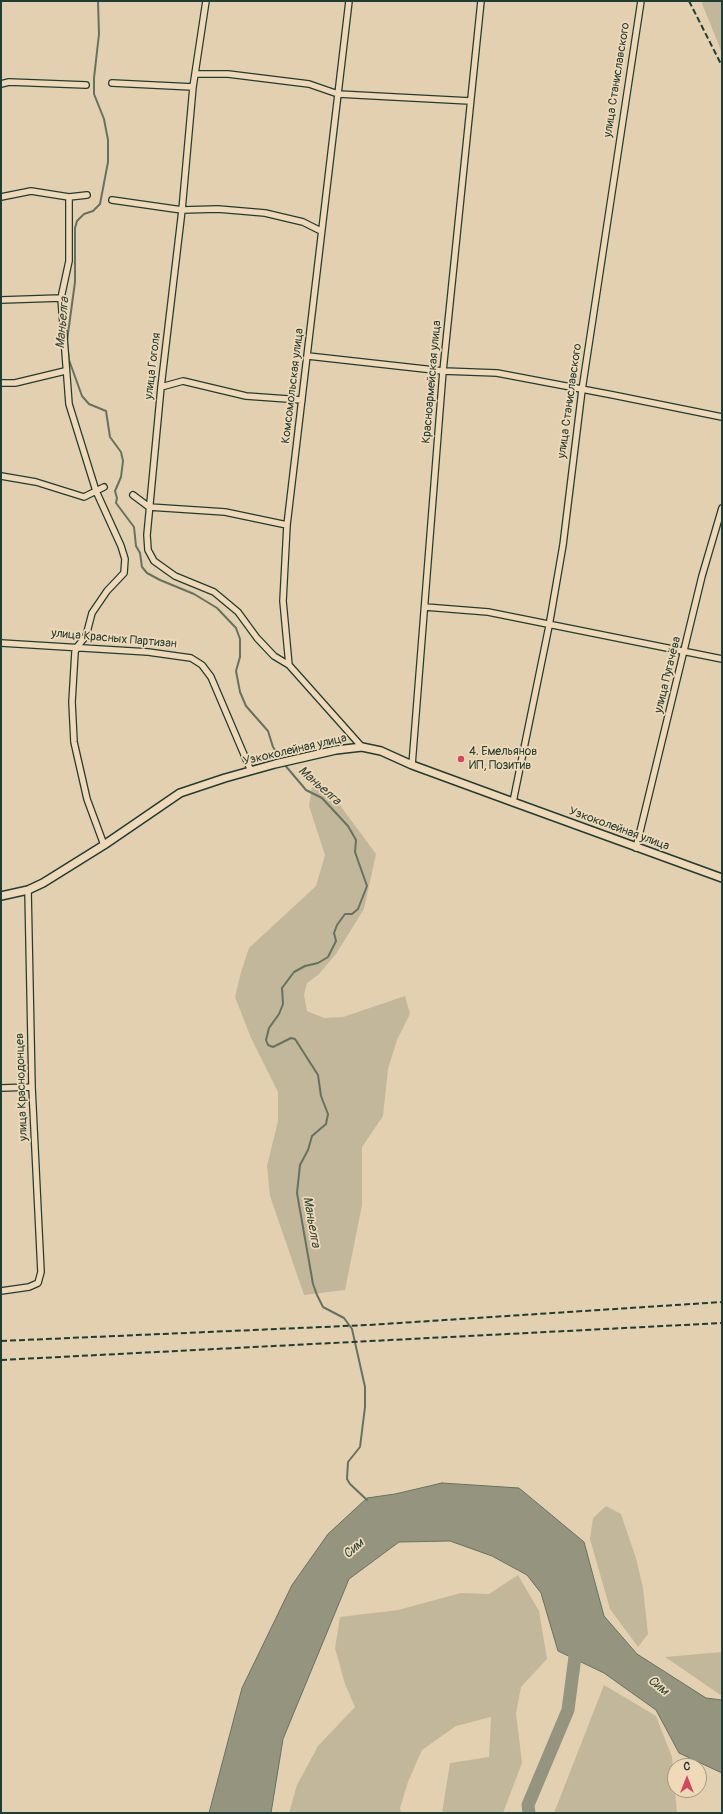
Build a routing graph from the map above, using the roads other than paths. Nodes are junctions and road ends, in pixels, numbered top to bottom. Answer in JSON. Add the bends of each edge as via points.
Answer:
{"nodes":[{"id":1,"x":206,"y":1,"type":"edge"},
{"id":2,"x":349,"y":1,"type":"edge"},
{"id":3,"x":481,"y":1,"type":"edge"},
{"id":4,"x":641,"y":1,"type":"edge"},
{"id":5,"x":195,"y":74,"type":"junction"},
{"id":6,"x":112,"y":83,"type":"dead end"},
{"id":7,"x":1,"y":84,"type":"edge"},
{"id":8,"x":86,"y":85,"type":"dead end"},
{"id":9,"x":193,"y":87,"type":"junction"},
{"id":10,"x":338,"y":94,"type":"junction"},
{"id":11,"x":470,"y":101,"type":"junction"},
{"id":12,"x":87,"y":195,"type":"dead end"},
{"id":13,"x":1,"y":196,"type":"edge"},
{"id":14,"x":69,"y":198,"type":"junction"},
{"id":15,"x":112,"y":200,"type":"dead end"},
{"id":16,"x":182,"y":210,"type":"junction"},
{"id":17,"x":322,"y":230,"type":"junction"},
{"id":18,"x":61,"y":298,"type":"junction"},
{"id":19,"x":1,"y":300,"type":"edge"},
{"id":20,"x":308,"y":356,"type":"junction"},
{"id":21,"x":65,"y":371,"type":"junction"},
{"id":22,"x":444,"y":371,"type":"junction"},
{"id":23,"x":1,"y":383,"type":"edge"},
{"id":24,"x":161,"y":387,"type":"junction"},
{"id":25,"x":582,"y":390,"type":"junction"},
{"id":26,"x":302,"y":400,"type":"junction"},
{"id":27,"x":722,"y":417,"type":"edge"},
{"id":28,"x":1,"y":476,"type":"edge"},
{"id":29,"x":104,"y":487,"type":"dead end"},
{"id":30,"x":96,"y":491,"type":"junction"},
{"id":31,"x":133,"y":495,"type":"dead end"},
{"id":32,"x":149,"y":507,"type":"junction"},
{"id":33,"x":722,"y":508,"type":"edge"},
{"id":34,"x":287,"y":525,"type":"junction"},
{"id":35,"x":425,"y":607,"type":"junction"},
{"id":36,"x":549,"y":626,"type":"junction"},
{"id":37,"x":1,"y":643,"type":"edge"},
{"id":38,"x":76,"y":646,"type":"junction"},
{"id":39,"x":685,"y":652,"type":"junction"},
{"id":40,"x":722,"y":660,"type":"edge"},
{"id":41,"x":289,"y":665,"type":"junction"},
{"id":42,"x":362,"y":747,"type":"junction"},
{"id":43,"x":412,"y":765,"type":"junction"},
{"id":44,"x":251,"y":771,"type":"junction"},
{"id":45,"x":513,"y":802,"type":"junction"},
{"id":46,"x":104,"y":845,"type":"junction"},
{"id":47,"x":636,"y":848,"type":"junction"},
{"id":48,"x":722,"y":878,"type":"edge"},
{"id":49,"x":28,"y":890,"type":"junction"},
{"id":50,"x":1,"y":896,"type":"edge"},
{"id":51,"x":32,"y":1087,"type":"junction"},
{"id":52,"x":1,"y":1088,"type":"edge"},
{"id":53,"x":1,"y":1291,"type":"edge"}],
"edges":[{"from":1,"to":5,"type":"street","name":"улица Гоголя"},
{"from":2,"to":10,"type":"street","name":"Комсомольская улица"},
{"from":3,"to":11,"type":"street","name":"Красноармейская улица"},
{"from":4,"to":25,"type":"street","name":"улица Станиславского"},
{"from":5,"to":9,"type":"street","name":"улица Гоголя"},
{"from":5,"to":10,"type":"street","via":[[228,74],[309,84]]},
{"from":6,"to":9,"type":"street"},
{"from":7,"to":8,"type":"street","via":[[9,82]]},
{"from":9,"to":16,"type":"street","name":"улица Гоголя"},
{"from":10,"to":11,"type":"street"},
{"from":10,"to":17,"type":"street","name":"Комсомольская улица"},
{"from":11,"to":22,"type":"street","name":"Красноармейская улица"},
{"from":12,"to":14,"type":"street"},
{"from":13,"to":14,"type":"street","via":[[31,191]]},
{"from":14,"to":18,"type":"street","via":[[69,261]]},
{"from":15,"to":16,"type":"street"},
{"from":16,"to":17,"type":"street","via":[[218,209],[265,213],[303,222]]},
{"from":16,"to":24,"type":"street","name":"улица Гоголя"},
{"from":17,"to":20,"type":"street","name":"Комсомольская улица"},
{"from":18,"to":19,"type":"street"},
{"from":18,"to":21,"type":"street"},
{"from":20,"to":22,"type":"street"},
{"from":20,"to":26,"type":"street","name":"Комсомольская улица"},
{"from":21,"to":23,"type":"street","via":[[15,383]]},
{"from":21,"to":30,"type":"street","via":[[69,404]]},
{"from":22,"to":25,"type":"street","via":[[497,373]]},
{"from":22,"to":35,"type":"street","name":"Красноармейская улица"},
{"from":24,"to":26,"type":"street","via":[[183,381],[246,396]]},
{"from":24,"to":32,"type":"street","name":"улица Гоголя"},
{"from":25,"to":27,"type":"street"},
{"from":25,"to":36,"type":"street","name":"улица Станиславского","via":[[563,545]]},
{"from":26,"to":34,"type":"street","name":"Комсомольская улица"},
{"from":28,"to":30,"type":"street","via":[[36,482],[84,497]]},
{"from":29,"to":30,"type":"street"},
{"from":30,"to":38,"type":"street","via":[[122,546],[125,559],[124,573],[107,591],[92,614],[86,636]]},
{"from":31,"to":32,"type":"street"},
{"from":32,"to":34,"type":"street","via":[[225,512]]},
{"from":32,"to":41,"type":"street","name":"улица Гоголя","via":[[148,550],[154,561],[175,576],[214,592],[238,612],[274,656]]},
{"from":33,"to":39,"type":"street","name":"улица Пугачёва","via":[[702,576]]},
{"from":34,"to":41,"type":"street","name":"Комсомольская улица","via":[[283,601]]},
{"from":35,"to":36,"type":"street","via":[[488,612]]},
{"from":35,"to":43,"type":"street","name":"Красноармейская улица"},
{"from":36,"to":39,"type":"street"},
{"from":36,"to":45,"type":"street","name":"улица Станиславского"},
{"from":37,"to":38,"type":"street","name":"улица Красных Партизан"},
{"from":38,"to":44,"type":"street","name":"улица Красных Партизан","via":[[179,655],[202,664]]},
{"from":38,"to":46,"type":"street","via":[[72,702],[74,742],[87,799]]},
{"from":39,"to":40,"type":"street"},
{"from":39,"to":47,"type":"street","name":"улица Пугачёва"},
{"from":41,"to":42,"type":"street"},
{"from":42,"to":43,"type":"street","name":"Узкоколейная улица","via":[[381,751]]},
{"from":42,"to":44,"type":"street","name":"Узкоколейная улица","via":[[336,750]]},
{"from":43,"to":45,"type":"street","name":"Узкоколейная улица"},
{"from":44,"to":46,"type":"street","name":"Узкоколейная улица","via":[[180,793]]},
{"from":45,"to":47,"type":"street","name":"Узкоколейная улица"},
{"from":46,"to":49,"type":"street","name":"Узкоколейная улица"},
{"from":47,"to":48,"type":"street","name":"Узкоколейная улица"},
{"from":49,"to":50,"type":"street","name":"Узкоколейная улица"},
{"from":49,"to":51,"type":"street","name":"улица Краснодонцев"},
{"from":51,"to":52,"type":"street"},
{"from":51,"to":53,"type":"street","name":"улица Краснодонцев","via":[[41,1272],[38,1283],[29,1287]]}]}
